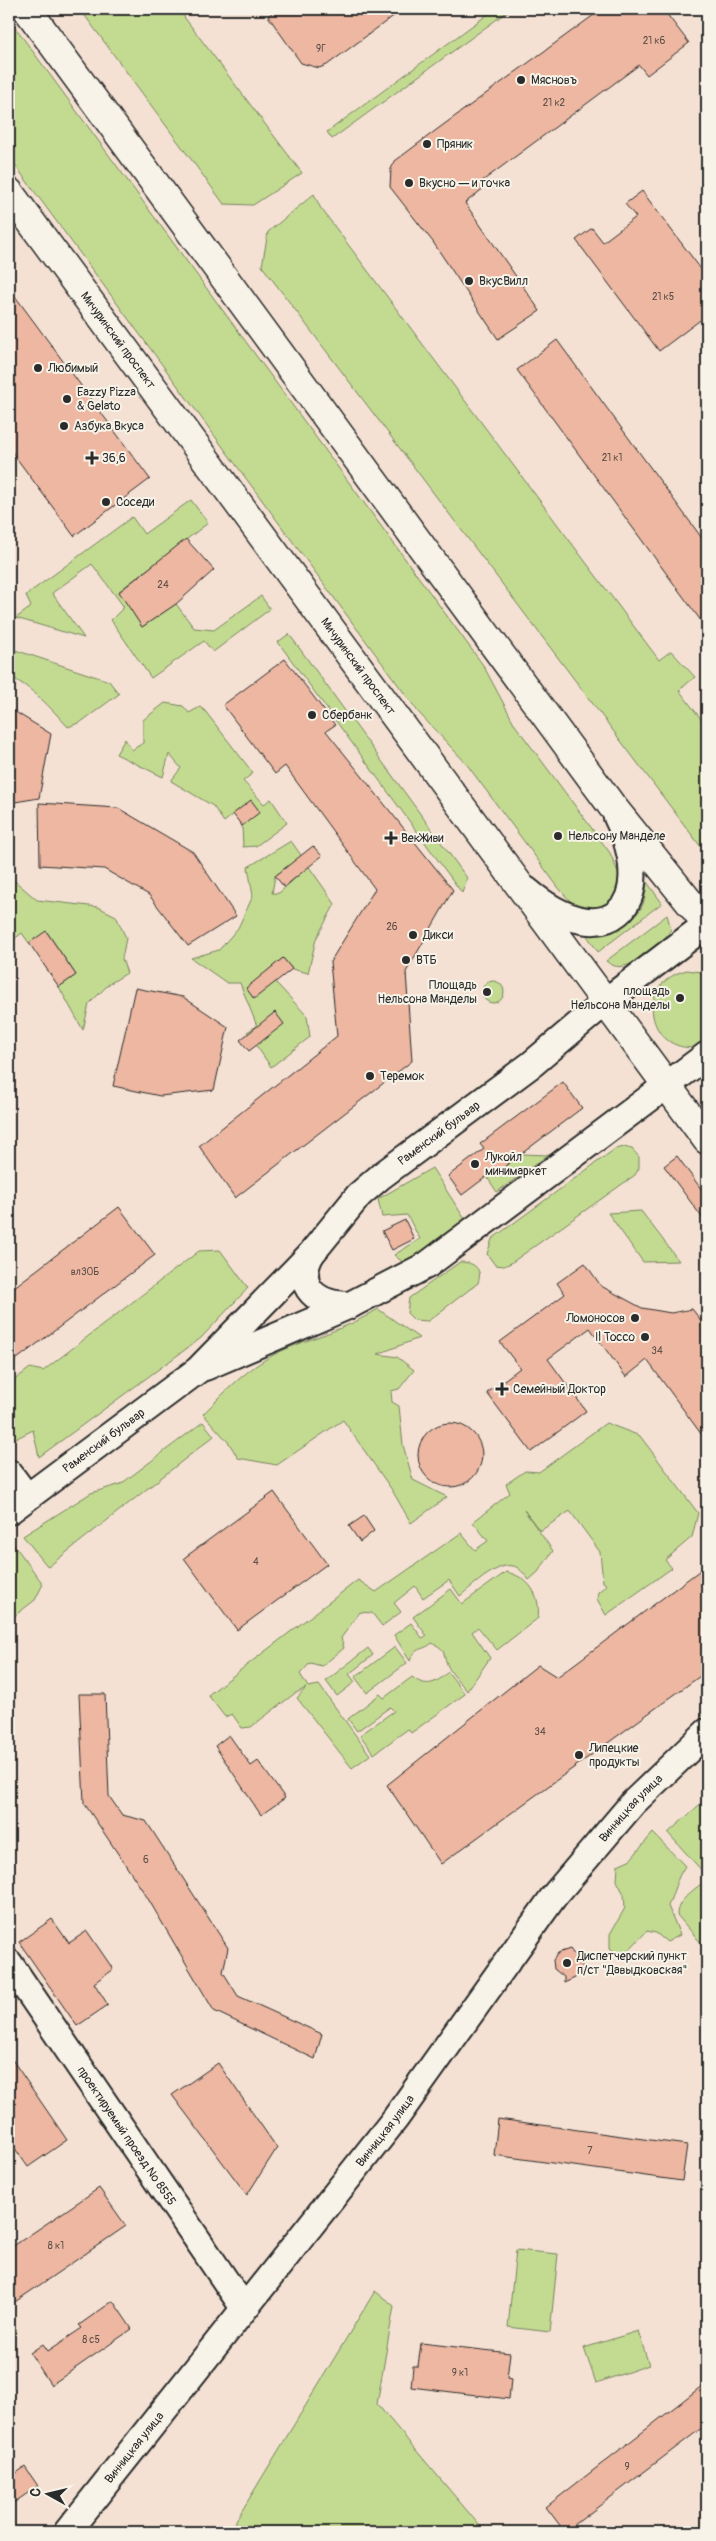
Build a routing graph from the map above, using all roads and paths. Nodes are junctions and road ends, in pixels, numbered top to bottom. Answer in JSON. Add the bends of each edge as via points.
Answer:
{"nodes":[{"id":1,"x":27,"y":9,"type":"edge"},
{"id":2,"x":9,"y":192,"type":"edge"},
{"id":3,"x":612,"y":806,"type":"junction"},
{"id":4,"x":520,"y":885,"type":"junction"},
{"id":5,"x":707,"y":924,"type":"edge"},
{"id":6,"x":605,"y":1002,"type":"junction"},
{"id":7,"x":707,"y":1055,"type":"edge"},
{"id":8,"x":668,"y":1086,"type":"junction"},
{"id":9,"x":707,"y":1140,"type":"edge"},
{"id":10,"x":311,"y":1254,"type":"junction"},
{"id":11,"x":350,"y":1305,"type":"junction"},
{"id":12,"x":198,"y":1370,"type":"junction"},
{"id":13,"x":9,"y":1473,"type":"edge"},
{"id":14,"x":18,"y":1504,"type":"edge"},
{"id":15,"x":707,"y":1732,"type":"edge"},
{"id":16,"x":9,"y":1963,"type":"edge"},
{"id":17,"x":244,"y":2308,"type":"junction"},
{"id":18,"x":67,"y":2532,"type":"edge"}],
"edges":[{"from":1,"to":3,"type":"main road"},
{"from":2,"to":4,"type":"main road","name":"Мичуринский проспект"},
{"from":3,"to":4,"type":"street","via":[[633,866],[633,885],[628,902],[616,914],[603,921],[571,918],[539,901]]},
{"from":3,"to":5,"type":"main road"},
{"from":4,"to":6,"type":"main road","name":"Мичуринский проспект"},
{"from":5,"to":6,"type":"street","name":"Раменский бульвар"},
{"from":6,"to":8,"type":"main road","name":"Мичуринский проспект"},
{"from":6,"to":10,"type":"street","name":"Раменский бульвар","via":[[532,1064],[381,1176],[359,1196]]},
{"from":7,"to":8,"type":"street","name":"Раменский бульвар"},
{"from":8,"to":9,"type":"main road","name":"Мичуринский проспект"},
{"from":8,"to":11,"type":"street","name":"Раменский бульвар","via":[[426,1265]]},
{"from":10,"to":11,"type":"street","via":[[305,1275],[310,1290],[319,1300],[334,1305]]},
{"from":10,"to":12,"type":"street","name":"Раменский бульвар"},
{"from":11,"to":12,"type":"street","name":"Раменский бульвар"},
{"from":12,"to":14,"type":"street","name":"Раменский бульвар"},
{"from":13,"to":14,"type":"street"},
{"from":15,"to":17,"type":"street","name":"Винницкая улица","via":[[633,1803],[554,1896],[395,2119]]},
{"from":16,"to":17,"type":"street","name":"проектируемый проезд № 8555"},
{"from":17,"to":18,"type":"street","name":"Винницкая улица"}]}
